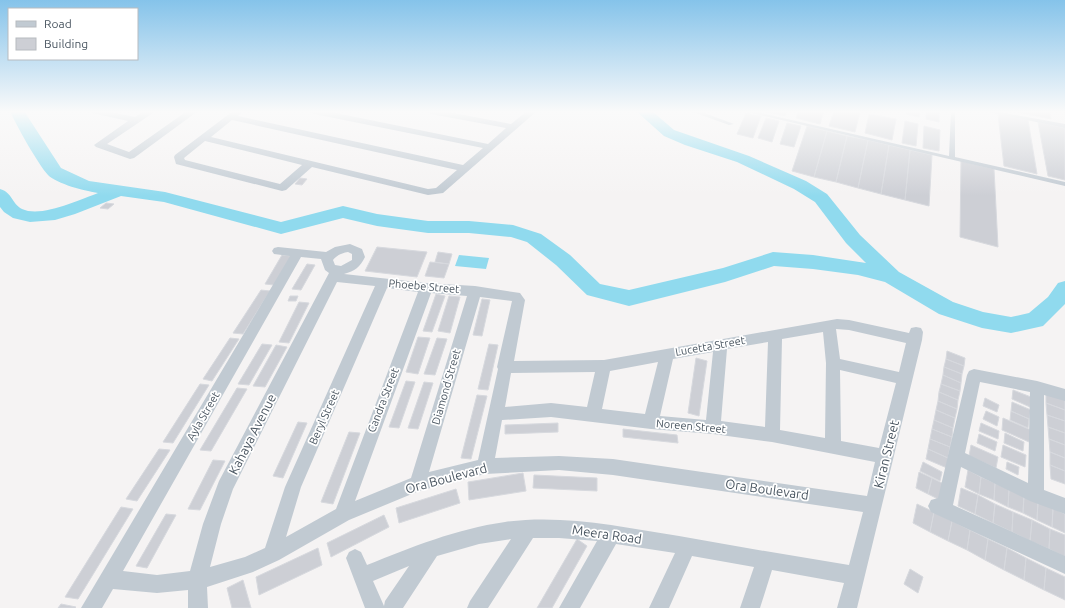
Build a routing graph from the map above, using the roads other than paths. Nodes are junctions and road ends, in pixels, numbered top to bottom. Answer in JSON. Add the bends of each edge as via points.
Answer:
{"nodes":[{"id":1,"x":107,"y":139,"type":"edge"},
{"id":2,"x":153,"y":139,"type":"edge"},
{"id":3,"x":202,"y":139,"type":"edge"},
{"id":4,"x":210,"y":139,"type":"edge"},
{"id":5,"x":341,"y":139,"type":"edge"},
{"id":6,"x":454,"y":139,"type":"edge"},
{"id":7,"x":499,"y":139,"type":"edge"},
{"id":8,"x":871,"y":139,"type":"edge"},
{"id":9,"x":952,"y":139,"type":"edge"},
{"id":10,"x":491,"y":147,"type":"junction"},
{"id":11,"x":952,"y":158,"type":"junction"},
{"id":12,"x":310,"y":163,"type":"junction"},
{"id":13,"x":465,"y":169,"type":"junction"},
{"id":14,"x":1065,"y":184,"type":"edge"},
{"id":15,"x":278,"y":251,"type":"dead end"},
{"id":16,"x":298,"y":253,"type":"junction"},
{"id":17,"x":328,"y":256,"type":"junction"},
{"id":18,"x":335,"y":274,"type":"junction"},
{"id":19,"x":383,"y":283,"type":"junction"},
{"id":20,"x":426,"y":288,"type":"junction"},
{"id":21,"x":475,"y":291,"type":"junction"},
{"id":22,"x":830,"y":325,"type":"junction"},
{"id":23,"x":775,"y":334,"type":"junction"},
{"id":24,"x":916,"y":336,"type":"joint"},
{"id":25,"x":721,"y":344,"type":"junction"},
{"id":26,"x":666,"y":354,"type":"junction"},
{"id":27,"x":833,"y":362,"type":"junction"},
{"id":28,"x":604,"y":366,"type":"junction"},
{"id":29,"x":504,"y":367,"type":"junction"},
{"id":30,"x":905,"y":380,"type":"junction"},
{"id":31,"x":1037,"y":387,"type":"junction"},
{"id":32,"x":1065,"y":395,"type":"edge"},
{"id":33,"x":496,"y":414,"type":"junction"},
{"id":34,"x":593,"y":414,"type":"junction"},
{"id":35,"x":651,"y":422,"type":"junction"},
{"id":36,"x":713,"y":427,"type":"junction"},
{"id":37,"x":772,"y":435,"type":"junction"},
{"id":38,"x":833,"y":446,"type":"junction"},
{"id":39,"x":955,"y":456,"type":"junction"},
{"id":40,"x":885,"y":457,"type":"junction"},
{"id":41,"x":485,"y":466,"type":"junction"},
{"id":42,"x":418,"y":483,"type":"junction"},
{"id":43,"x":1036,"y":495,"type":"junction"},
{"id":44,"x":874,"y":505,"type":"junction"},
{"id":45,"x":1065,"y":506,"type":"edge"},
{"id":46,"x":343,"y":514,"type":"junction"},
{"id":47,"x":528,"y":529,"type":"junction"},
{"id":48,"x":612,"y":533,"type":"junction"},
{"id":49,"x":687,"y":547,"type":"junction"},
{"id":50,"x":432,"y":548,"type":"junction"},
{"id":51,"x":273,"y":554,"type":"junction"},
{"id":52,"x":355,"y":558,"type":"dead end"},
{"id":53,"x":766,"y":560,"type":"junction"},
{"id":54,"x":1065,"y":565,"type":"edge"},
{"id":55,"x":362,"y":576,"type":"junction"},
{"id":56,"x":856,"y":576,"type":"junction"},
{"id":57,"x":108,"y":579,"type":"junction"},
{"id":58,"x":197,"y":580,"type":"junction"},
{"id":59,"x":91,"y":608,"type":"edge"},
{"id":60,"x":198,"y":608,"type":"edge"},
{"id":61,"x":375,"y":608,"type":"edge"},
{"id":62,"x":392,"y":608,"type":"edge"},
{"id":63,"x":477,"y":608,"type":"edge"},
{"id":64,"x":569,"y":608,"type":"edge"},
{"id":65,"x":660,"y":608,"type":"edge"},
{"id":66,"x":750,"y":608,"type":"edge"},
{"id":67,"x":847,"y":608,"type":"edge"}],
"edges":[{"from":1,"to":2,"type":"street","via":[[99,145],[130,156]]},
{"from":3,"to":12,"type":"street","via":[[179,157],[180,162],[282,188]]},
{"from":4,"to":12,"type":"street"},
{"from":5,"to":13,"type":"street"},
{"from":6,"to":10,"type":"street"},
{"from":7,"to":10,"type":"street"},
{"from":8,"to":11,"type":"lane"},
{"from":9,"to":11,"type":"lane"},
{"from":10,"to":13,"type":"street"},
{"from":11,"to":14,"type":"lane"},
{"from":12,"to":13,"type":"street","via":[[428,192],[439,191]]},
{"from":15,"to":16,"type":"street"},
{"from":16,"to":17,"type":"street"},
{"from":16,"to":57,"type":"street","name":"Ayla Street"},
{"from":17,"to":18,"type":"street","via":[[327,264]]},
{"from":17,"to":18,"type":"street","via":[[345,248],[359,254],[358,261],[352,267]]},
{"from":18,"to":19,"type":"street","name":"Phoebe Street"},
{"from":18,"to":58,"type":"street","name":"Kahaya Avenue","via":[[225,487]]},
{"from":19,"to":20,"type":"street","name":"Phoebe Street"},
{"from":19,"to":51,"type":"street","name":"Beryl Street","via":[[293,487]]},
{"from":20,"to":21,"type":"street","name":"Phoebe Street"},
{"from":20,"to":46,"type":"street","name":"Candra Street"},
{"from":21,"to":29,"type":"street","name":"Phoebe Street","via":[[515,296],[519,300]]},
{"from":21,"to":42,"type":"street","name":"Diamond Street"},
{"from":22,"to":23,"type":"street","name":"Lucetta Street"},
{"from":22,"to":24,"type":"street","name":"Lucetta Street","via":[[849,325]]},
{"from":22,"to":27,"type":"street"},
{"from":23,"to":25,"type":"street","name":"Lucetta Street"},
{"from":23,"to":37,"type":"street"},
{"from":24,"to":30,"type":"street","name":"Kiran Street"},
{"from":25,"to":26,"type":"street","name":"Lucetta Street"},
{"from":25,"to":36,"type":"street"},
{"from":26,"to":28,"type":"street","name":"Lucetta Street"},
{"from":26,"to":35,"type":"street"},
{"from":27,"to":30,"type":"street"},
{"from":27,"to":38,"type":"street"},
{"from":28,"to":29,"type":"street","name":"Lucetta Street"},
{"from":28,"to":34,"type":"street"},
{"from":29,"to":33,"type":"street"},
{"from":30,"to":40,"type":"street","name":"Kiran Street"},
{"from":31,"to":32,"type":"street"},
{"from":31,"to":39,"type":"street","via":[[974,375]]},
{"from":31,"to":43,"type":"street"},
{"from":33,"to":34,"type":"street","name":"Noreen Street","via":[[552,410]]},
{"from":33,"to":41,"type":"street"},
{"from":34,"to":35,"type":"street","name":"Noreen Street"},
{"from":35,"to":36,"type":"street","name":"Noreen Street"},
{"from":36,"to":37,"type":"street","name":"Noreen Street"},
{"from":37,"to":38,"type":"street","name":"Noreen Street"},
{"from":38,"to":40,"type":"street","name":"Noreen Street"},
{"from":39,"to":43,"type":"street"},
{"from":39,"to":54,"type":"street","via":[[940,508]]},
{"from":40,"to":44,"type":"street","name":"Kiran Street"},
{"from":41,"to":42,"type":"street","name":"Ora Boulevard"},
{"from":41,"to":44,"type":"street","name":"Ora Boulevard","via":[[559,463],[613,467]]},
{"from":42,"to":46,"type":"street","name":"Ora Boulevard"},
{"from":43,"to":45,"type":"street"},
{"from":44,"to":56,"type":"street","name":"Kiran Street"},
{"from":46,"to":51,"type":"street","name":"Ora Boulevard"},
{"from":47,"to":48,"type":"street","name":"Meera Road","via":[[570,528]]},
{"from":47,"to":50,"type":"street","name":"Meera Road","via":[[479,535]]},
{"from":47,"to":63,"type":"street"},
{"from":48,"to":49,"type":"street","name":"Meera Road"},
{"from":48,"to":64,"type":"street"},
{"from":49,"to":53,"type":"street","name":"Meera Road"},
{"from":49,"to":65,"type":"street"},
{"from":50,"to":55,"type":"street","name":"Meera Road"},
{"from":50,"to":62,"type":"street"},
{"from":51,"to":58,"type":"street","name":"Ora Boulevard","via":[[247,566]]},
{"from":52,"to":55,"type":"street"},
{"from":53,"to":56,"type":"street","name":"Meera Road"},
{"from":53,"to":66,"type":"street"},
{"from":55,"to":61,"type":"street"},
{"from":56,"to":67,"type":"street","name":"Kiran Street"},
{"from":57,"to":58,"type":"street","name":"Ora Boulevard","via":[[158,584]]},
{"from":57,"to":59,"type":"street","name":"Ayla Street"},
{"from":58,"to":60,"type":"street","name":"Kahaya Avenue"}]}
